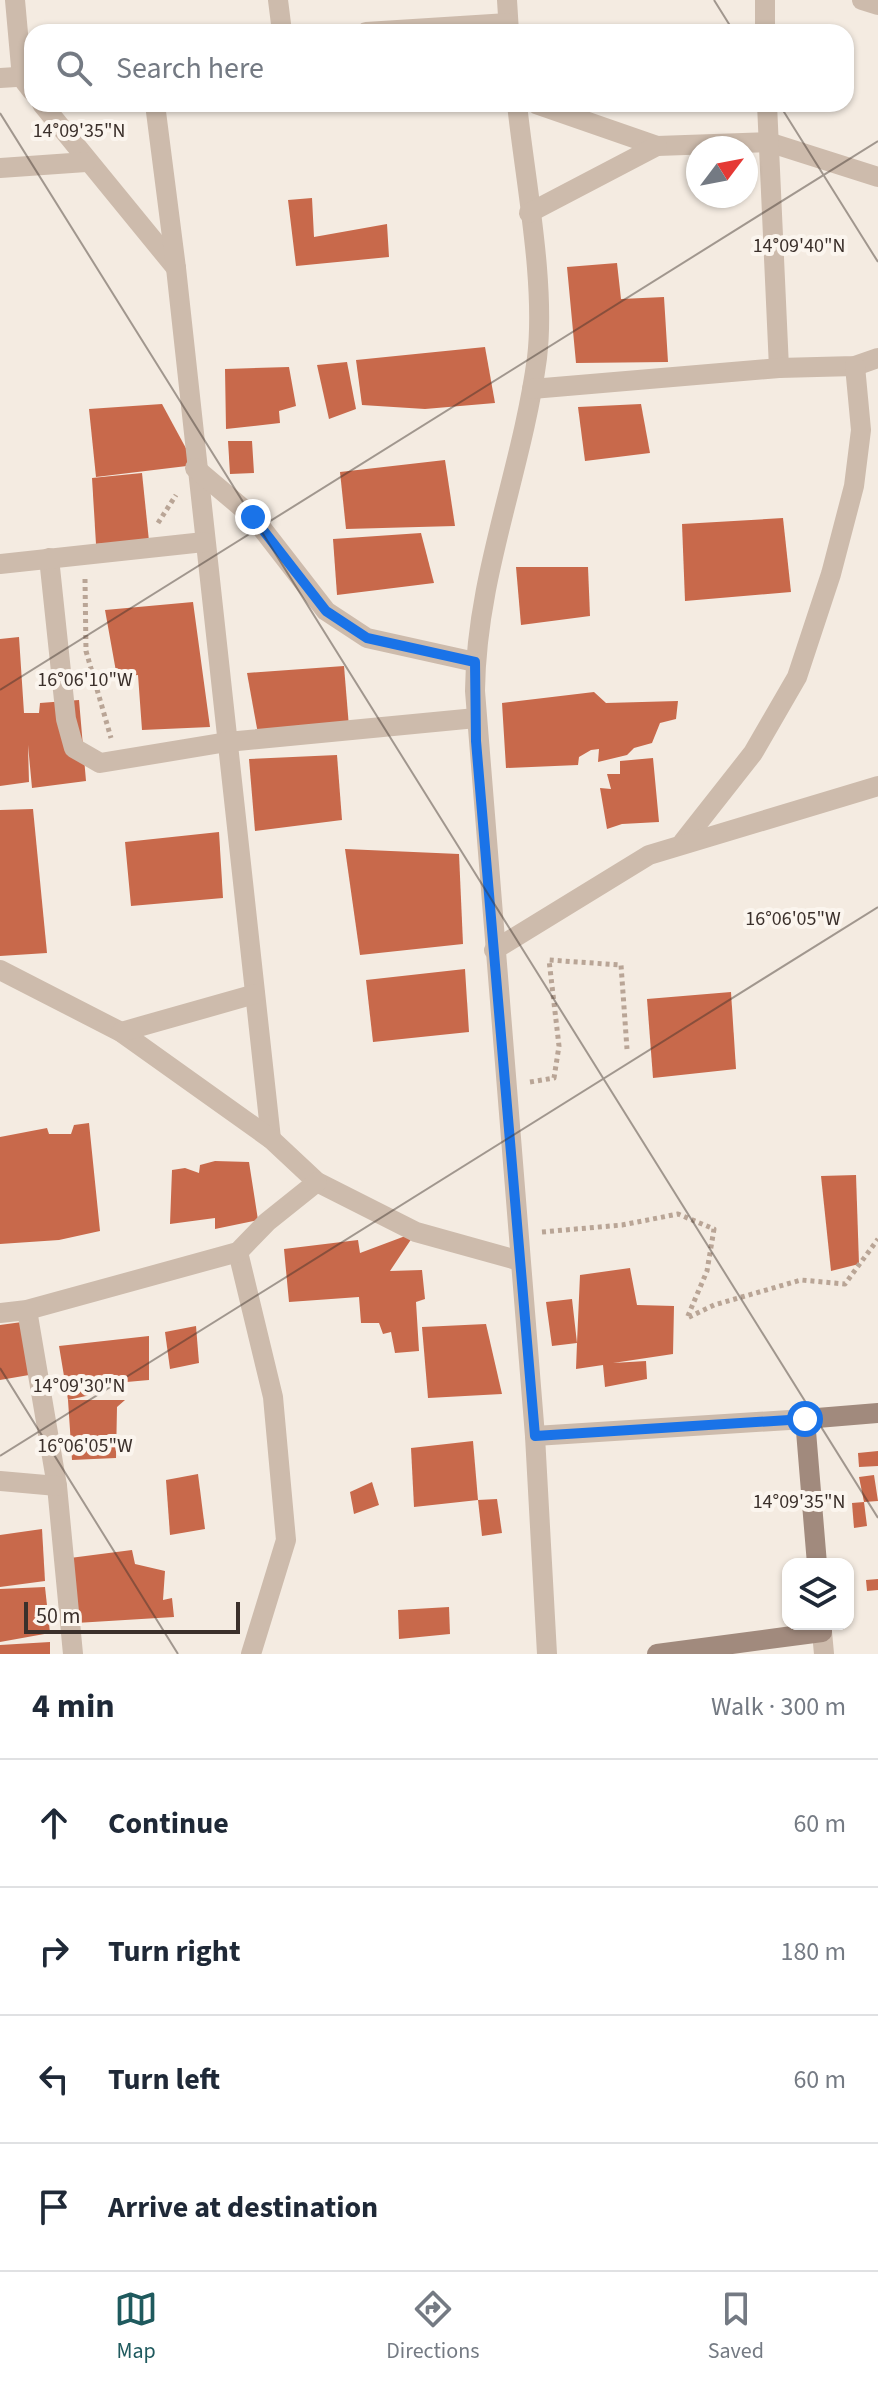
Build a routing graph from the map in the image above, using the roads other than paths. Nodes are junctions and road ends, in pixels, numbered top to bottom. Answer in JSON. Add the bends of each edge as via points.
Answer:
{"nodes":[{"id":1,"x":15,"y":0,"type":"edge"},
{"id":2,"x":278,"y":0,"type":"edge"},
{"id":3,"x":507,"y":0,"type":"edge"},
{"id":4,"x":765,"y":0,"type":"edge"},
{"id":5,"x":862,"y":0,"type":"edge"},
{"id":6,"x":878,"y":5,"type":"edge"},
{"id":7,"x":281,"y":24,"type":"edge"},
{"id":8,"x":509,"y":24,"type":"edge"},
{"id":9,"x":765,"y":24,"type":"edge"},
{"id":10,"x":24,"y":53,"type":"edge"},
{"id":11,"x":0,"y":78,"type":"edge"},
{"id":12,"x":24,"y":81,"type":"edge"},
{"id":13,"x":48,"y":112,"type":"edge"},
{"id":14,"x":156,"y":112,"type":"edge"},
{"id":15,"x":518,"y":112,"type":"edge"},
{"id":16,"x":559,"y":112,"type":"edge"},
{"id":17,"x":767,"y":112,"type":"edge"},
{"id":18,"x":768,"y":142,"type":"junction"},
{"id":19,"x":657,"y":146,"type":"junction"},
{"id":20,"x":86,"y":162,"type":"junction"},
{"id":21,"x":0,"y":168,"type":"edge"},
{"id":22,"x":878,"y":177,"type":"edge"},
{"id":23,"x":529,"y":213,"type":"junction"},
{"id":24,"x":176,"y":268,"type":"junction"},
{"id":25,"x":878,"y":358,"type":"edge"},
{"id":26,"x":855,"y":366,"type":"junction"},
{"id":27,"x":779,"y":368,"type":"junction"},
{"id":28,"x":532,"y":389,"type":"junction"},
{"id":29,"x":195,"y":468,"type":"junction"},
{"id":30,"x":204,"y":542,"type":"junction"},
{"id":31,"x":49,"y":558,"type":"junction"},
{"id":32,"x":0,"y":564,"type":"edge"},
{"id":33,"x":475,"y":662,"type":"junction"},
{"id":34,"x":476,"y":718,"type":"junction"},
{"id":35,"x":227,"y":742,"type":"junction"},
{"id":36,"x":878,"y":786,"type":"edge"},
{"id":37,"x":683,"y":842,"type":"junction"},
{"id":38,"x":494,"y":950,"type":"junction"},
{"id":39,"x":0,"y":970,"type":"edge"},
{"id":40,"x":255,"y":994,"type":"junction"},
{"id":41,"x":121,"y":1032,"type":"junction"},
{"id":42,"x":271,"y":1139,"type":"junction"},
{"id":43,"x":317,"y":1182,"type":"junction"},
{"id":44,"x":238,"y":1252,"type":"junction"},
{"id":45,"x":520,"y":1261,"type":"junction"},
{"id":46,"x":27,"y":1310,"type":"junction"},
{"id":47,"x":0,"y":1313,"type":"edge"},
{"id":48,"x":878,"y":1413,"type":"edge"},
{"id":49,"x":805,"y":1419,"type":"junction"},
{"id":50,"x":535,"y":1436,"type":"junction"},
{"id":51,"x":0,"y":1481,"type":"edge"},
{"id":52,"x":57,"y":1486,"type":"junction"},
{"id":53,"x":817,"y":1558,"type":"edge"},
{"id":54,"x":809,"y":1630,"type":"edge"},
{"id":55,"x":822,"y":1630,"type":"edge"},
{"id":56,"x":73,"y":1654,"type":"edge"},
{"id":57,"x":251,"y":1654,"type":"edge"},
{"id":58,"x":547,"y":1654,"type":"edge"},
{"id":59,"x":657,"y":1654,"type":"edge"},
{"id":60,"x":824,"y":1654,"type":"edge"}],
"edges":[{"from":1,"to":10,"type":"street"},
{"from":2,"to":7,"type":"street"},
{"from":3,"to":8,"type":"street"},
{"from":4,"to":9,"type":"street"},
{"from":5,"to":6,"type":"street"},
{"from":11,"to":12,"type":"street"},
{"from":13,"to":20,"type":"street"},
{"from":14,"to":24,"type":"street"},
{"from":15,"to":23,"type":"street"},
{"from":16,"to":19,"type":"street"},
{"from":17,"to":18,"type":"street"},
{"from":18,"to":19,"type":"street"},
{"from":18,"to":22,"type":"street"},
{"from":18,"to":27,"type":"street"},
{"from":19,"to":23,"type":"street"},
{"from":20,"to":21,"type":"street"},
{"from":20,"to":24,"type":"street"},
{"from":23,"to":28,"type":"street","via":[[540,322]]},
{"from":24,"to":29,"type":"street"},
{"from":25,"to":26,"type":"street"},
{"from":26,"to":27,"type":"street"},
{"from":26,"to":37,"type":"street","via":[[861,430],[854,486],[797,677],[753,753]]},
{"from":27,"to":28,"type":"street"},
{"from":28,"to":33,"type":"street","via":[[485,584]]},
{"from":29,"to":30,"type":"street"},
{"from":29,"to":33,"type":"street","via":[[253,517],[326,611],[367,638]]},
{"from":30,"to":31,"type":"street"},
{"from":30,"to":35,"type":"street"},
{"from":31,"to":32,"type":"street"},
{"from":31,"to":35,"type":"street","via":[[66,719],[74,748],[100,763]]},
{"from":33,"to":34,"type":"street"},
{"from":34,"to":35,"type":"street"},
{"from":34,"to":38,"type":"street"},
{"from":35,"to":40,"type":"street"},
{"from":36,"to":37,"type":"street"},
{"from":37,"to":38,"type":"street","via":[[617,873]]},
{"from":38,"to":45,"type":"street"},
{"from":39,"to":41,"type":"street"},
{"from":40,"to":41,"type":"street"},
{"from":40,"to":42,"type":"street"},
{"from":41,"to":42,"type":"street"},
{"from":42,"to":43,"type":"street"},
{"from":43,"to":44,"type":"street"},
{"from":43,"to":45,"type":"street","via":[[416,1232]]},
{"from":44,"to":46,"type":"street"},
{"from":44,"to":57,"type":"street","via":[[273,1397],[286,1540]]},
{"from":45,"to":50,"type":"street"},
{"from":46,"to":47,"type":"street"},
{"from":46,"to":52,"type":"street"},
{"from":48,"to":49,"type":"main road"},
{"from":49,"to":50,"type":"street"},
{"from":49,"to":53,"type":"main road"},
{"from":50,"to":58,"type":"street"},
{"from":51,"to":52,"type":"street"},
{"from":52,"to":56,"type":"street"},
{"from":54,"to":59,"type":"main road"},
{"from":55,"to":60,"type":"street"}]}
